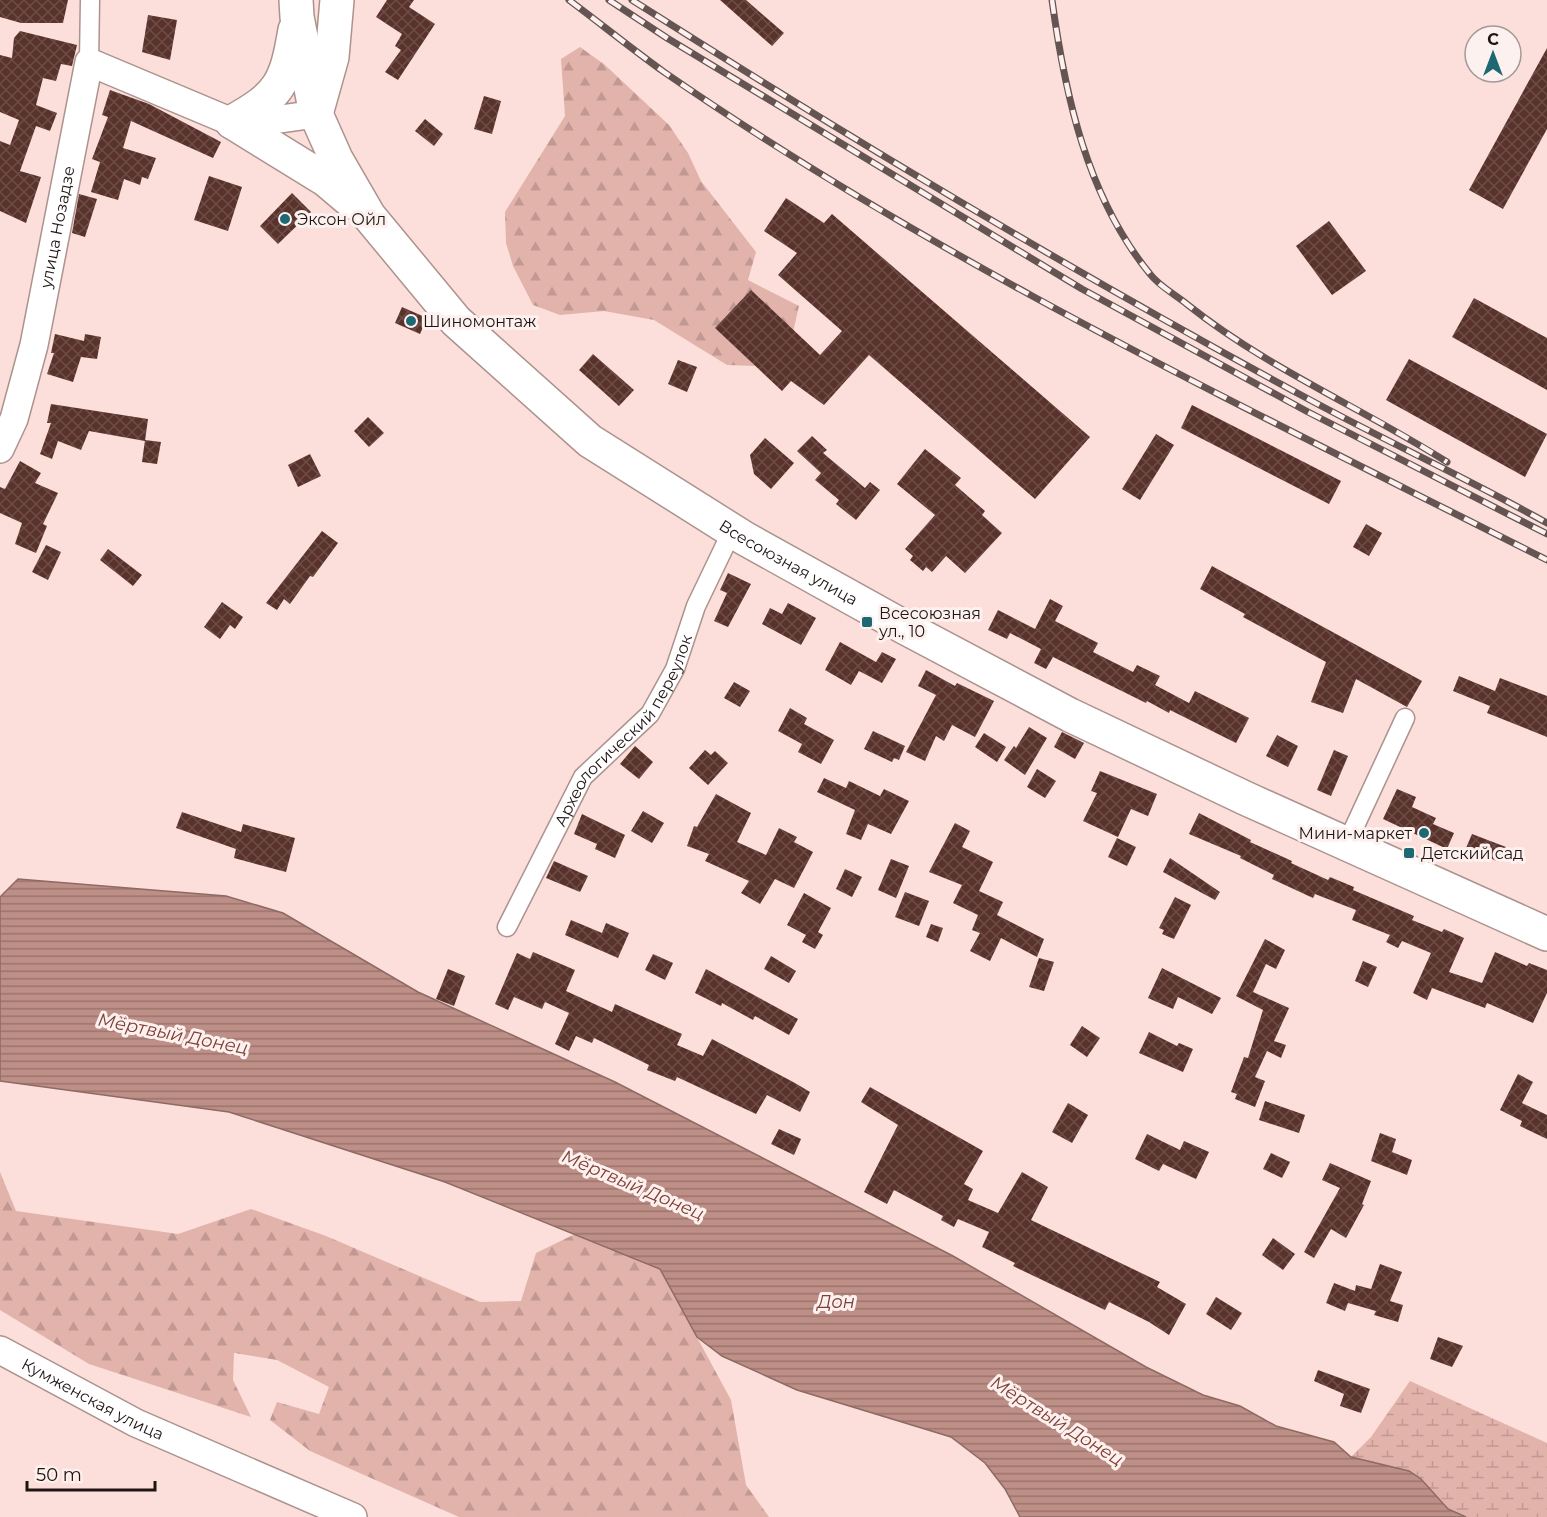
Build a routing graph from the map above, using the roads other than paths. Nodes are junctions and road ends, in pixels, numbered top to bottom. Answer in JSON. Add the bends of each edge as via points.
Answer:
{"nodes":[{"id":1,"x":90,"y":0,"type":"edge"},
{"id":2,"x":337,"y":0,"type":"edge"},
{"id":3,"x":297,"y":8,"type":"edge"},
{"id":4,"x":88,"y":62,"type":"junction"},
{"id":5,"x":316,"y":114,"type":"junction"},
{"id":6,"x":232,"y":122,"type":"junction"},
{"id":7,"x":369,"y":216,"type":"junction"},
{"id":8,"x":0,"y":449,"type":"edge"},
{"id":9,"x":732,"y":531,"type":"junction"},
{"id":10,"x":1405,"y":718,"type":"dead end"},
{"id":11,"x":1347,"y":843,"type":"junction"},
{"id":12,"x":507,"y":927,"type":"dead end"},
{"id":13,"x":1547,"y":934,"type":"edge"},
{"id":14,"x":0,"y":1350,"type":"edge"},
{"id":15,"x":353,"y":1517,"type":"edge"}],
"edges":[{"from":1,"to":4,"type":"street","name":"улица Нозадзе"},
{"from":2,"to":5,"type":"highway","via":[[332,57]]},
{"from":3,"to":5,"type":"highway","name":"Всесоюзная улица"},
{"from":3,"to":6,"type":"highway","via":[[283,80],[259,107]]},
{"from":4,"to":6,"type":"street"},
{"from":4,"to":8,"type":"street","name":"улица Нозадзе","via":[[34,345],[14,419]]},
{"from":5,"to":6,"type":"street"},
{"from":5,"to":7,"type":"highway","name":"Всесоюзная улица","via":[[336,159]]},
{"from":6,"to":7,"type":"highway","via":[[326,180]]},
{"from":7,"to":9,"type":"highway","name":"Всесоюзная улица","via":[[456,321],[590,441]]},
{"from":9,"to":11,"type":"highway","name":"Всесоюзная улица","via":[[1070,715]]},
{"from":9,"to":12,"type":"street","name":"Археологический переулок","via":[[696,606],[675,669],[650,714],[584,777]]},
{"from":10,"to":11,"type":"street"},
{"from":11,"to":13,"type":"highway","name":"Всесоюзная улица"},
{"from":14,"to":15,"type":"street","name":"Кумженская улица","via":[[136,1423]]}]}
